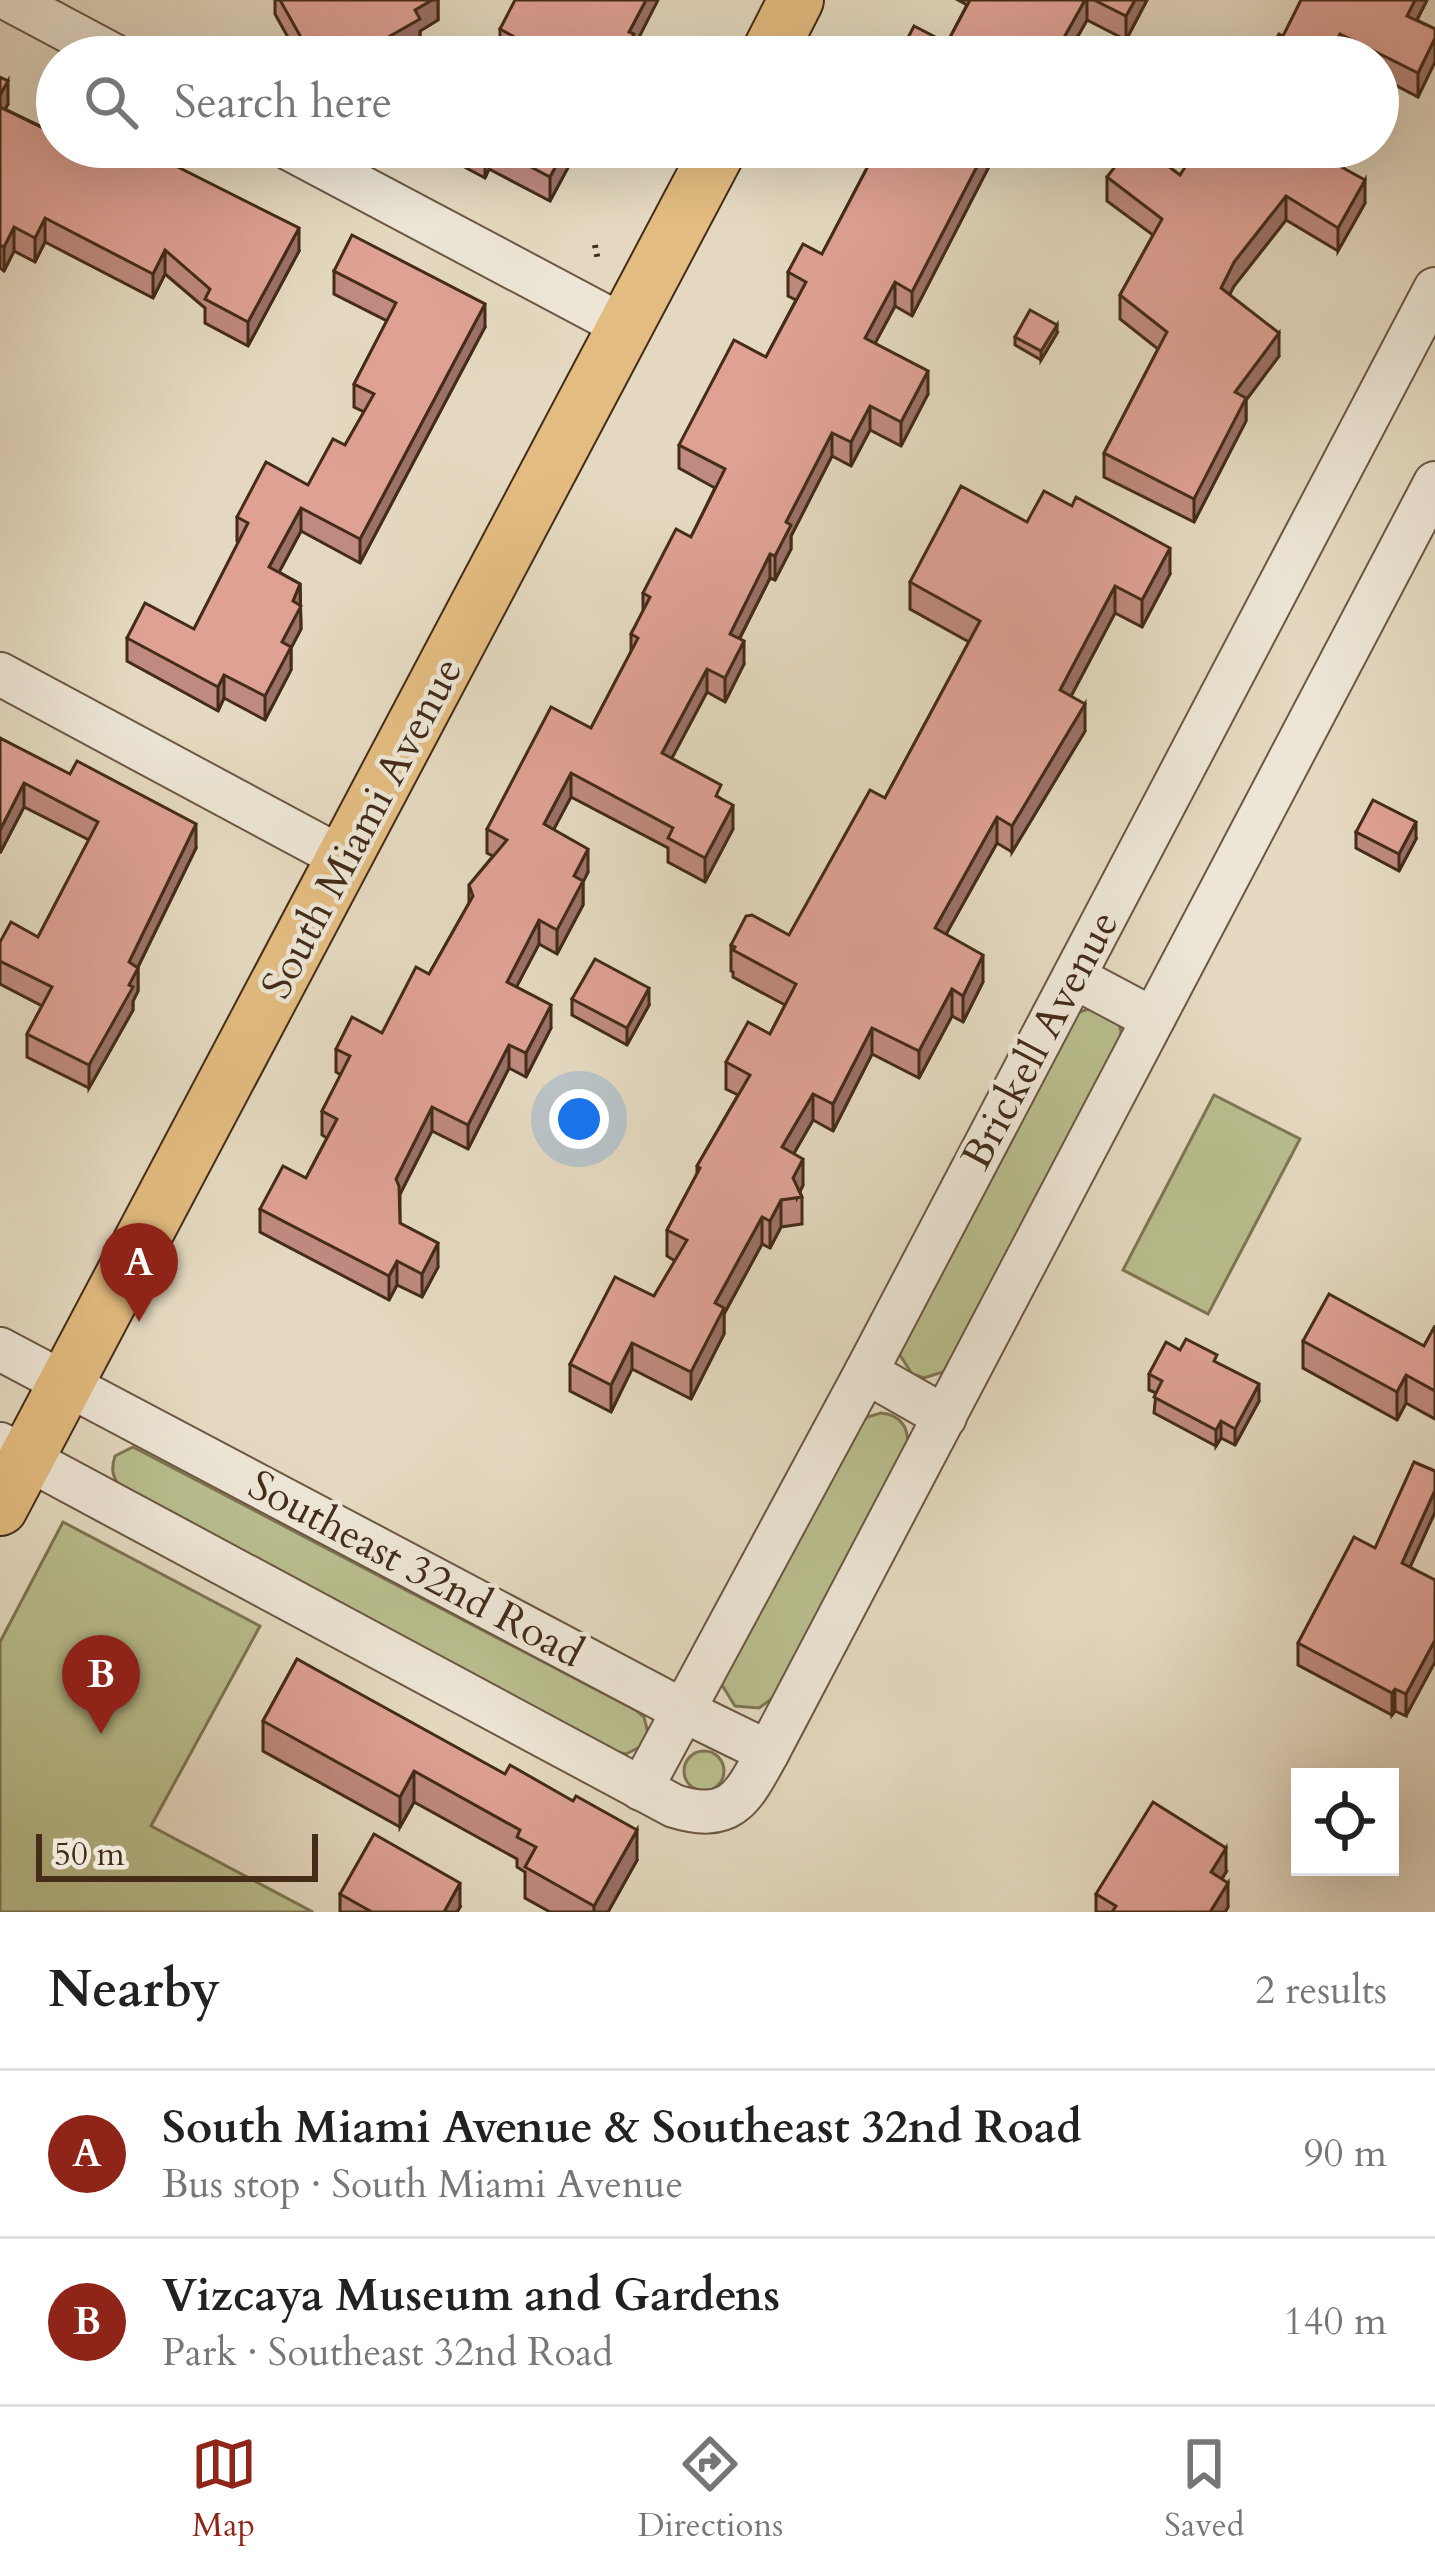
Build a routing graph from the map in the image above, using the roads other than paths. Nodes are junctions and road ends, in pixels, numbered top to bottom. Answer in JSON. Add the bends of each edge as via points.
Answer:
{"nodes":[{"id":1,"x":10,"y":0,"type":"edge"},
{"id":2,"x":796,"y":0,"type":"edge"},
{"id":3,"x":78,"y":36,"type":"edge"},
{"id":4,"x":777,"y":36,"type":"edge"},
{"id":5,"x":326,"y":168,"type":"edge"},
{"id":6,"x":709,"y":168,"type":"edge"},
{"id":7,"x":1435,"y":289,"type":"edge"},
{"id":8,"x":627,"y":328,"type":"junction"},
{"id":9,"x":1435,"y":483,"type":"edge"},
{"id":10,"x":0,"y":674,"type":"edge"},
{"id":11,"x":346,"y":860,"type":"junction"},
{"id":12,"x":1074,"y":977,"type":"junction"},
{"id":13,"x":1154,"y":1018,"type":"junction"},
{"id":14,"x":0,"y":1349,"type":"edge"},
{"id":15,"x":866,"y":1372,"type":"junction"},
{"id":16,"x":66,"y":1383,"type":"junction"},
{"id":17,"x":945,"y":1417,"type":"junction"},
{"id":18,"x":13,"y":1451,"type":"edge"},
{"id":19,"x":0,"y":1508,"type":"edge"},
{"id":20,"x":682,"y":1710,"type":"junction"},
{"id":21,"x":768,"y":1751,"type":"junction"},
{"id":22,"x":641,"y":1789,"type":"junction"}],
"edges":[{"from":1,"to":3,"type":"street"},
{"from":2,"to":4,"type":"main road"},
{"from":5,"to":8,"type":"street"},
{"from":6,"to":8,"type":"main road","name":"South Miami Avenue"},
{"from":7,"to":12,"type":"street","name":"Brickell Avenue"},
{"from":8,"to":11,"type":"main road","name":"South Miami Avenue"},
{"from":9,"to":13,"type":"street"},
{"from":10,"to":11,"type":"street"},
{"from":11,"to":16,"type":"main road","name":"South Miami Avenue"},
{"from":12,"to":13,"type":"street"},
{"from":12,"to":15,"type":"street","name":"Brickell Avenue"},
{"from":13,"to":17,"type":"street"},
{"from":14,"to":16,"type":"street","name":"Southeast 32nd Road"},
{"from":15,"to":17,"type":"street"},
{"from":15,"to":20,"type":"street","name":"Brickell Avenue"},
{"from":16,"to":18,"type":"main road","name":"South Miami Avenue"},
{"from":16,"to":20,"type":"street","name":"Southeast 32nd Road"},
{"from":17,"to":21,"type":"street"},
{"from":18,"to":19,"type":"main road","name":"South Miami Avenue"},
{"from":18,"to":22,"type":"street","name":"Southeast 32nd Road"},
{"from":20,"to":21,"type":"street","name":"Southeast 32nd Road"},
{"from":20,"to":22,"type":"street","name":"Brickell Avenue"},
{"from":21,"to":22,"type":"street","name":"Southeast 32nd Road","via":[[746,1790],[717,1813],[697,1813]]}]}
